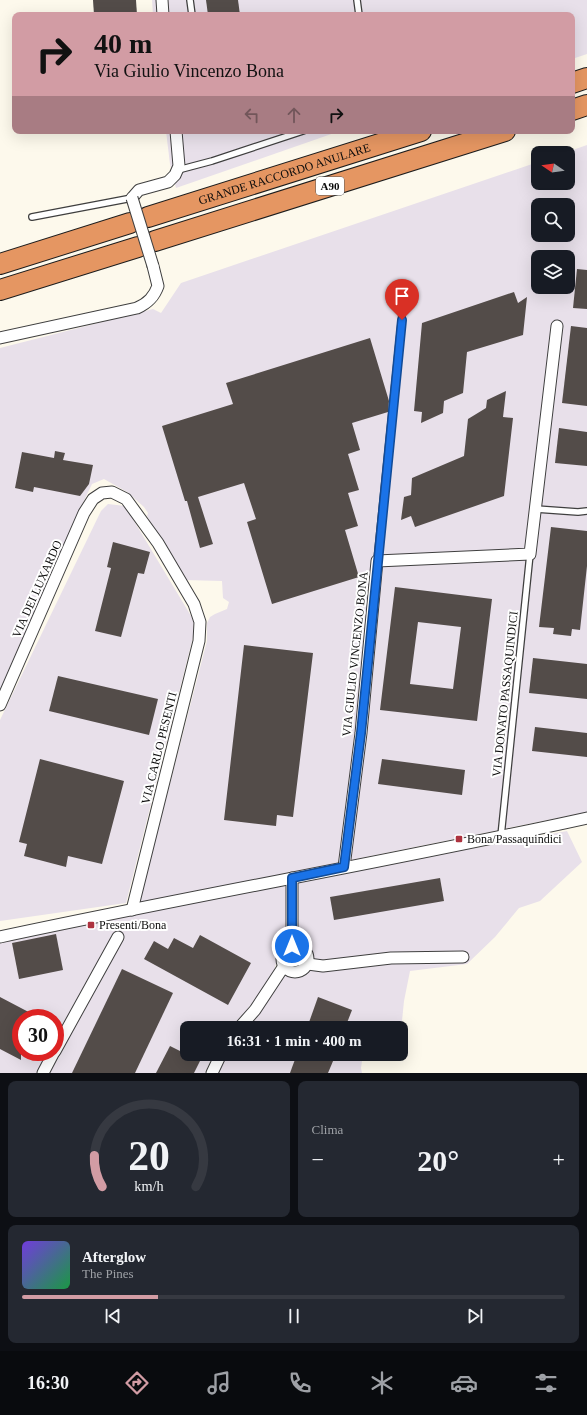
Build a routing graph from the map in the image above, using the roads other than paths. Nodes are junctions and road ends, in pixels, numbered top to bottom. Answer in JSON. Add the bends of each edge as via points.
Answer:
{"nodes":[{"id":1,"x":162,"y":0,"type":"edge"},
{"id":2,"x":190,"y":0,"type":"edge"},
{"id":3,"x":357,"y":0,"type":"edge"},
{"id":4,"x":163,"y":12,"type":"edge"},
{"id":5,"x":192,"y":12,"type":"edge"},
{"id":6,"x":359,"y":12,"type":"edge"},
{"id":7,"x":587,"y":78,"type":"edge"},
{"id":8,"x":575,"y":82,"type":"edge"},
{"id":9,"x":587,"y":105,"type":"edge"},
{"id":10,"x":575,"y":109,"type":"edge"},
{"id":11,"x":176,"y":134,"type":"edge"},
{"id":12,"x":295,"y":134,"type":"edge"},
{"id":13,"x":411,"y":134,"type":"edge"},
{"id":14,"x":495,"y":134,"type":"edge"},
{"id":15,"x":178,"y":170,"type":"junction"},
{"id":16,"x":132,"y":198,"type":"junction"},
{"id":17,"x":32,"y":217,"type":"dead end"},
{"id":18,"x":0,"y":264,"type":"edge"},
{"id":19,"x":0,"y":290,"type":"edge"},
{"id":20,"x":403,"y":305,"type":"dead end"},
{"id":21,"x":557,"y":326,"type":"dead end"},
{"id":22,"x":0,"y":338,"type":"edge"},
{"id":23,"x":106,"y":492,"type":"joint"},
{"id":24,"x":536,"y":509,"type":"junction"},
{"id":25,"x":587,"y":511,"type":"edge"},
{"id":26,"x":530,"y":554,"type":"junction"},
{"id":27,"x":377,"y":561,"type":"junction"},
{"id":28,"x":0,"y":705,"type":"edge"},
{"id":29,"x":587,"y":818,"type":"edge"},
{"id":30,"x":501,"y":836,"type":"junction"},
{"id":31,"x":344,"y":867,"type":"junction"},
{"id":32,"x":292,"y":878,"type":"junction"},
{"id":33,"x":132,"y":910,"type":"junction"},
{"id":34,"x":0,"y":937,"type":"edge"},
{"id":35,"x":118,"y":938,"type":"dead end"},
{"id":36,"x":292,"y":946,"type":"junction"},
{"id":37,"x":463,"y":957,"type":"dead end"},
{"id":38,"x":308,"y":964,"type":"junction"},
{"id":39,"x":284,"y":966,"type":"junction"},
{"id":40,"x":245,"y":1021,"type":"edge"},
{"id":41,"x":64,"y":1035,"type":"edge"},
{"id":42,"x":50,"y":1061,"type":"edge"},
{"id":43,"x":218,"y":1061,"type":"edge"},
{"id":44,"x":43,"y":1073,"type":"edge"},
{"id":45,"x":212,"y":1073,"type":"edge"}],
"edges":[{"from":1,"to":4,"type":"street"},
{"from":2,"to":5,"type":"lane"},
{"from":3,"to":6,"type":"lane"},
{"from":7,"to":8,"type":"highway"},
{"from":9,"to":10,"type":"highway"},
{"from":11,"to":15,"type":"street"},
{"from":12,"to":15,"type":"lane"},
{"from":13,"to":18,"type":"highway","name":"GRANDE RACCORDO ANULARE","number":"A90"},
{"from":14,"to":19,"type":"highway","name":"GRANDE RACCORDO ANULARE","number":"A90"},
{"from":15,"to":16,"type":"street","via":[[168,182],[142,188]]},
{"from":16,"to":17,"type":"lane"},
{"from":16,"to":22,"type":"street","bridge":true,"via":[[158,286],[151,299],[137,308]]},
{"from":20,"to":27,"type":"lane"},
{"from":21,"to":24,"type":"street"},
{"from":23,"to":28,"type":"street","name":"VIA DEI LUXARDO","via":[[95,496],[84,513]]},
{"from":23,"to":33,"type":"street","name":"VIA CARLO PESENTI","via":[[126,499],[145,524],[194,604],[200,622],[199,641]]},
{"from":24,"to":25,"type":"lane"},
{"from":24,"to":26,"type":"street"},
{"from":26,"to":27,"type":"street","name":"VIA GIULIO VINCENZO BONA"},
{"from":26,"to":30,"type":"lane","name":"VIA DONATO PASSAQUINDICI"},
{"from":27,"to":31,"type":"street","name":"VIA GIULIO VINCENZO BONA","via":[[361,733]]},
{"from":29,"to":30,"type":"street"},
{"from":30,"to":31,"type":"street"},
{"from":31,"to":32,"type":"street"},
{"from":32,"to":33,"type":"street"},
{"from":32,"to":36,"type":"street"},
{"from":33,"to":34,"type":"street"},
{"from":35,"to":41,"type":"street"},
{"from":36,"to":38,"type":"street","via":[[304,949],[308,955]]},
{"from":36,"to":39,"type":"street","via":[[283,954]]},
{"from":37,"to":38,"type":"street","via":[[392,958],[323,966]]},
{"from":38,"to":39,"type":"street","via":[[299,972],[291,971]]},
{"from":39,"to":40,"type":"street"},
{"from":42,"to":44,"type":"street"},
{"from":43,"to":45,"type":"street"}]}
